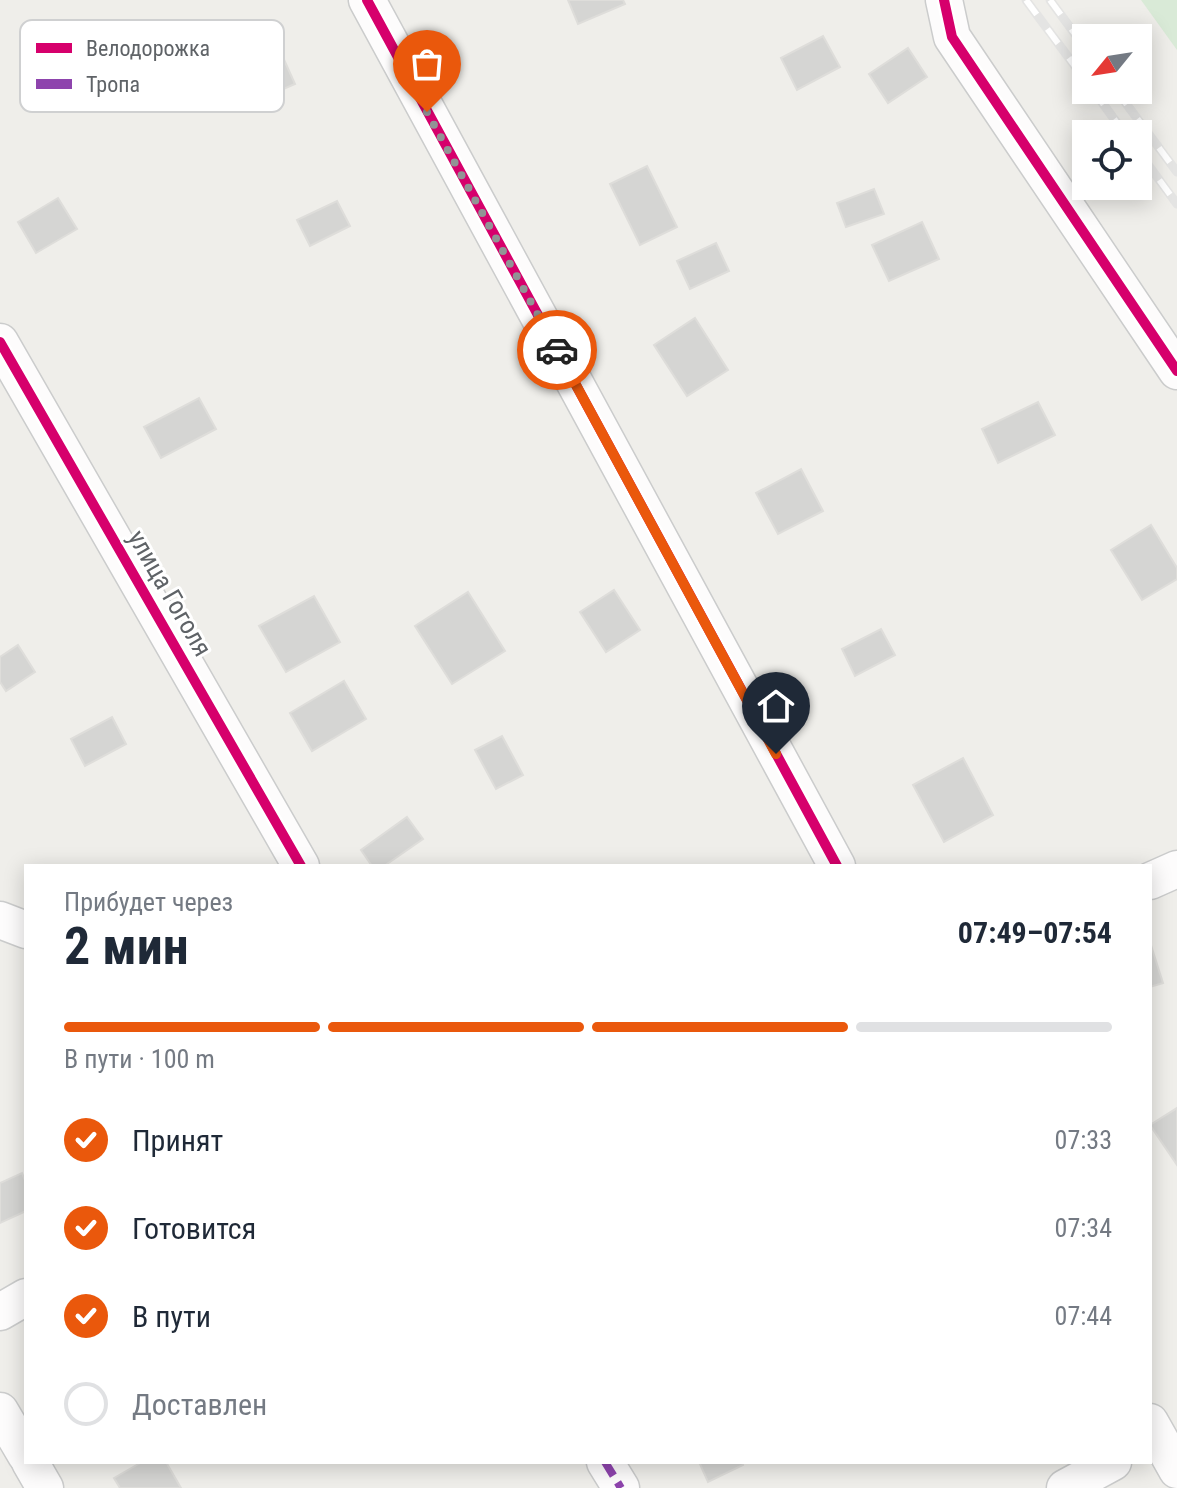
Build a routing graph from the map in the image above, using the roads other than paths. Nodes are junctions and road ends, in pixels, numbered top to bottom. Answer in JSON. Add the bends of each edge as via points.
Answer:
{"nodes":[{"id":1,"x":367,"y":0,"type":"edge"},
{"id":2,"x":944,"y":0,"type":"edge"},
{"id":3,"x":0,"y":342,"type":"edge"},
{"id":4,"x":1177,"y":371,"type":"edge"},
{"id":5,"x":300,"y":864,"type":"edge"},
{"id":6,"x":836,"y":864,"type":"edge"},
{"id":7,"x":1177,"y":869,"type":"edge"},
{"id":8,"x":1152,"y":880,"type":"edge"},
{"id":9,"x":0,"y":920,"type":"edge"},
{"id":10,"x":24,"y":929,"type":"edge"},
{"id":11,"x":24,"y":1298,"type":"edge"},
{"id":12,"x":0,"y":1312,"type":"edge"},
{"id":13,"x":0,"y":1411,"type":"edge"},
{"id":14,"x":1153,"y":1434,"type":"edge"},
{"id":15,"x":24,"y":1452,"type":"edge"},
{"id":16,"x":31,"y":1464,"type":"edge"},
{"id":17,"x":606,"y":1464,"type":"edge"},
{"id":18,"x":1109,"y":1464,"type":"edge"},
{"id":19,"x":1177,"y":1470,"type":"edge"},
{"id":20,"x":45,"y":1488,"type":"edge"},
{"id":21,"x":621,"y":1488,"type":"edge"},
{"id":22,"x":1065,"y":1488,"type":"edge"}],
"edges":[{"from":1,"to":6,"type":"street"},
{"from":2,"to":4,"type":"street","via":[[952,37]]},
{"from":3,"to":5,"type":"street","name":"улица Гоголя"},
{"from":7,"to":8,"type":"street"},
{"from":9,"to":10,"type":"street"},
{"from":11,"to":12,"type":"street"},
{"from":13,"to":15,"type":"street"},
{"from":14,"to":19,"type":"street"},
{"from":16,"to":20,"type":"street"},
{"from":17,"to":21,"type":"street"},
{"from":18,"to":22,"type":"street"}]}
